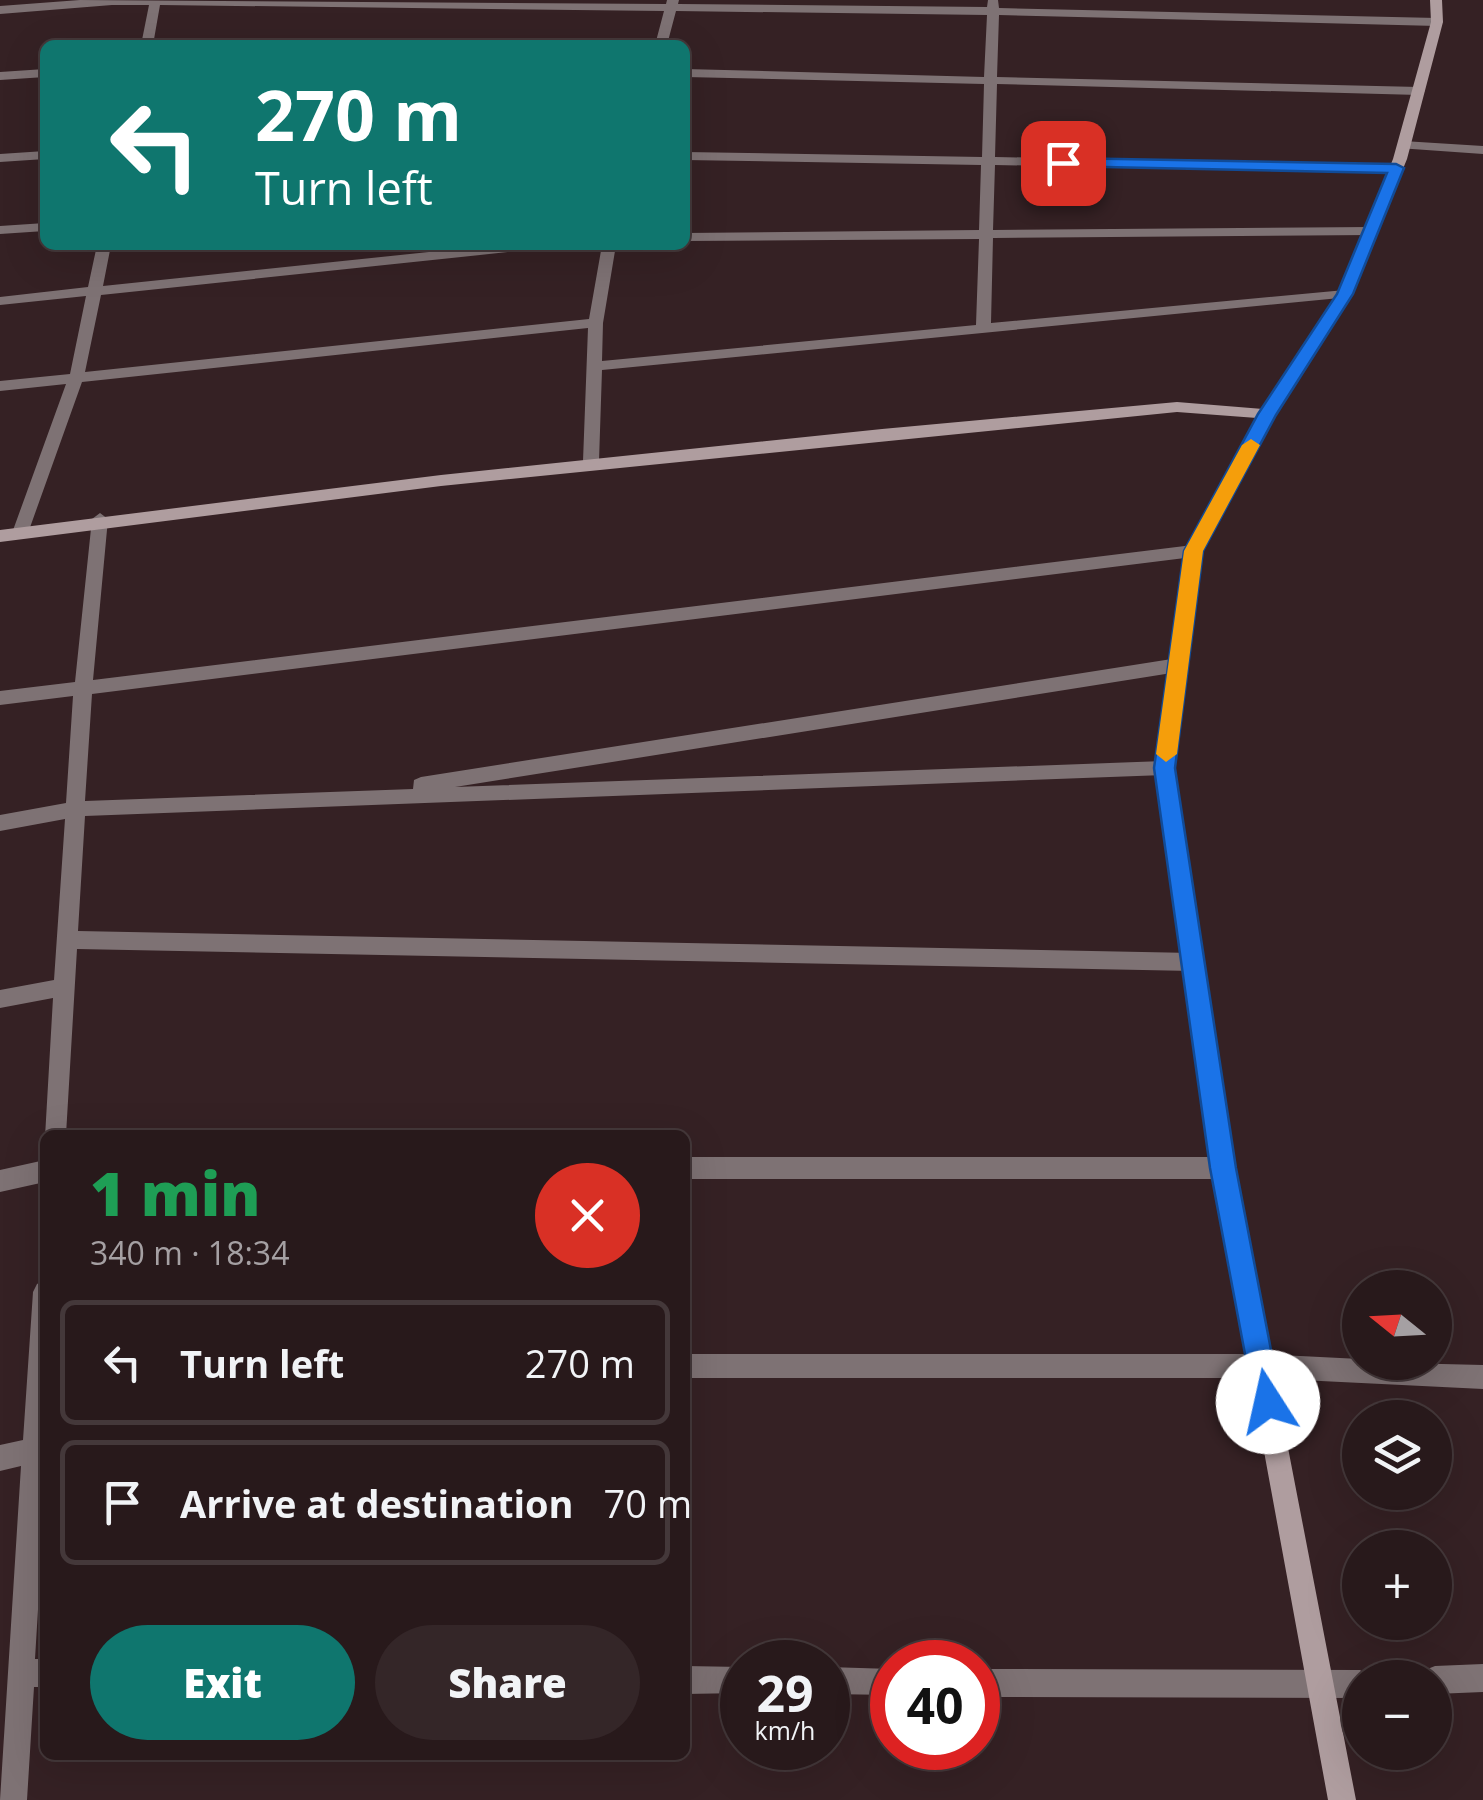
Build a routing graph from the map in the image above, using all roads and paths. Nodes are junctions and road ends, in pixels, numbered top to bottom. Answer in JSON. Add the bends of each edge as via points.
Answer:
{"nodes":[{"id":1,"x":112,"y":1,"type":"edge"},
{"id":2,"x":156,"y":2,"type":"edge"},
{"id":3,"x":672,"y":4,"type":"edge"},
{"id":4,"x":993,"y":6,"type":"edge"},
{"id":5,"x":0,"y":10,"type":"edge"},
{"id":6,"x":1437,"y":11,"type":"edge"},
{"id":7,"x":148,"y":40,"type":"edge"},
{"id":8,"x":662,"y":40,"type":"edge"},
{"id":9,"x":40,"y":72,"type":"edge"},
{"id":10,"x":690,"y":73,"type":"edge"},
{"id":11,"x":0,"y":76,"type":"edge"},
{"id":12,"x":991,"y":80,"type":"junction"},
{"id":13,"x":1418,"y":91,"type":"junction"},
{"id":14,"x":1404,"y":146,"type":"junction"},
{"id":15,"x":1483,"y":150,"type":"edge"},
{"id":16,"x":40,"y":155,"type":"edge"},
{"id":17,"x":690,"y":156,"type":"edge"},
{"id":18,"x":0,"y":158,"type":"edge"},
{"id":19,"x":989,"y":162,"type":"junction"},
{"id":20,"x":1396,"y":168,"type":"junction"},
{"id":21,"x":40,"y":227,"type":"edge"},
{"id":22,"x":0,"y":230,"type":"edge"},
{"id":23,"x":1370,"y":232,"type":"junction"},
{"id":24,"x":986,"y":234,"type":"junction"},
{"id":25,"x":690,"y":237,"type":"edge"},
{"id":26,"x":103,"y":250,"type":"edge"},
{"id":27,"x":488,"y":250,"type":"edge"},
{"id":28,"x":608,"y":250,"type":"edge"},
{"id":29,"x":95,"y":290,"type":"junction"},
{"id":30,"x":1345,"y":294,"type":"junction"},
{"id":31,"x":0,"y":301,"type":"edge"},
{"id":32,"x":596,"y":322,"type":"junction"},
{"id":33,"x":984,"y":328,"type":"junction"},
{"id":34,"x":595,"y":366,"type":"junction"},
{"id":35,"x":76,"y":376,"type":"junction"},
{"id":36,"x":0,"y":386,"type":"edge"},
{"id":37,"x":1267,"y":414,"type":"junction"},
{"id":38,"x":591,"y":461,"type":"junction"},
{"id":39,"x":100,"y":519,"type":"junction"},
{"id":40,"x":20,"y":533,"type":"junction"},
{"id":41,"x":0,"y":536,"type":"edge"},
{"id":42,"x":1194,"y":551,"type":"junction"},
{"id":43,"x":1178,"y":665,"type":"junction"},
{"id":44,"x":83,"y":688,"type":"junction"},
{"id":45,"x":0,"y":698,"type":"edge"},
{"id":46,"x":1164,"y":768,"type":"junction"},
{"id":47,"x":330,"y":799,"type":"junction"},
{"id":48,"x":76,"y":809,"type":"junction"},
{"id":49,"x":0,"y":823,"type":"edge"},
{"id":50,"x":68,"y":940,"type":"junction"},
{"id":51,"x":1193,"y":962,"type":"junction"},
{"id":52,"x":65,"y":986,"type":"junction"},
{"id":53,"x":0,"y":999,"type":"edge"},
{"id":54,"x":55,"y":1130,"type":"edge"},
{"id":55,"x":690,"y":1168,"type":"edge"},
{"id":56,"x":1223,"y":1168,"type":"junction"},
{"id":57,"x":40,"y":1172,"type":"edge"},
{"id":58,"x":0,"y":1181,"type":"edge"},
{"id":59,"x":690,"y":1366,"type":"edge"},
{"id":60,"x":1261,"y":1366,"type":"junction"},
{"id":61,"x":1483,"y":1377,"type":"edge"},
{"id":62,"x":40,"y":1401,"type":"edge"},
{"id":63,"x":36,"y":1450,"type":"junction"},
{"id":64,"x":0,"y":1458,"type":"edge"},
{"id":65,"x":33,"y":1673,"type":"edge"},
{"id":66,"x":1483,"y":1678,"type":"edge"},
{"id":67,"x":1452,"y":1679,"type":"edge"},
{"id":68,"x":690,"y":1680,"type":"edge"},
{"id":69,"x":720,"y":1680,"type":"edge"},
{"id":70,"x":1000,"y":1683,"type":"edge"},
{"id":71,"x":1342,"y":1685,"type":"edge"},
{"id":72,"x":1321,"y":1686,"type":"junction"},
{"id":73,"x":8,"y":1753,"type":"edge"},
{"id":74,"x":14,"y":1800,"type":"edge"},
{"id":75,"x":1342,"y":1800,"type":"edge"}],
"edges":[{"from":1,"to":2,"type":"street"},
{"from":1,"to":5,"type":"street"},
{"from":2,"to":3,"type":"street"},
{"from":2,"to":7,"type":"street"},
{"from":3,"to":4,"type":"street"},
{"from":3,"to":8,"type":"street"},
{"from":4,"to":6,"type":"street"},
{"from":4,"to":12,"type":"street"},
{"from":6,"to":13,"type":"street"},
{"from":9,"to":11,"type":"street"},
{"from":10,"to":12,"type":"street"},
{"from":12,"to":13,"type":"street"},
{"from":12,"to":19,"type":"street"},
{"from":13,"to":14,"type":"street"},
{"from":14,"to":15,"type":"street"},
{"from":14,"to":20,"type":"street"},
{"from":16,"to":18,"type":"street"},
{"from":17,"to":19,"type":"street"},
{"from":19,"to":20,"type":"street"},
{"from":19,"to":24,"type":"street"},
{"from":20,"to":23,"type":"street"},
{"from":21,"to":22,"type":"street"},
{"from":23,"to":24,"type":"street"},
{"from":23,"to":30,"type":"street"},
{"from":24,"to":25,"type":"street"},
{"from":24,"to":33,"type":"street"},
{"from":26,"to":29,"type":"street"},
{"from":27,"to":29,"type":"street"},
{"from":28,"to":32,"type":"street"},
{"from":29,"to":31,"type":"street"},
{"from":29,"to":35,"type":"street"},
{"from":30,"to":33,"type":"street"},
{"from":30,"to":37,"type":"street"},
{"from":32,"to":34,"type":"street"},
{"from":32,"to":35,"type":"street"},
{"from":33,"to":34,"type":"street"},
{"from":34,"to":38,"type":"street"},
{"from":35,"to":36,"type":"street"},
{"from":35,"to":40,"type":"street"},
{"from":37,"to":38,"type":"street","via":[[1177,407]]},
{"from":37,"to":42,"type":"street"},
{"from":38,"to":39,"type":"street"},
{"from":39,"to":40,"type":"street"},
{"from":39,"to":44,"type":"street"},
{"from":40,"to":41,"type":"street"},
{"from":42,"to":43,"type":"street"},
{"from":42,"to":44,"type":"street"},
{"from":43,"to":46,"type":"street"},
{"from":43,"to":47,"type":"street"},
{"from":44,"to":45,"type":"street"},
{"from":44,"to":48,"type":"street"},
{"from":46,"to":47,"type":"street"},
{"from":46,"to":51,"type":"street"},
{"from":47,"to":48,"type":"street"},
{"from":48,"to":49,"type":"street"},
{"from":48,"to":50,"type":"street"},
{"from":50,"to":51,"type":"street"},
{"from":50,"to":52,"type":"street"},
{"from":51,"to":56,"type":"street"},
{"from":52,"to":53,"type":"street"},
{"from":52,"to":54,"type":"street"},
{"from":55,"to":56,"type":"street"},
{"from":56,"to":60,"type":"street"},
{"from":57,"to":58,"type":"street"},
{"from":59,"to":60,"type":"street"},
{"from":60,"to":61,"type":"street"},
{"from":60,"to":72,"type":"street"},
{"from":62,"to":63,"type":"street"},
{"from":63,"to":64,"type":"street"},
{"from":63,"to":65,"type":"street"},
{"from":65,"to":73,"type":"street"},
{"from":66,"to":67,"type":"street"},
{"from":68,"to":69,"type":"street"},
{"from":70,"to":72,"type":"street"},
{"from":71,"to":72,"type":"street"},
{"from":72,"to":75,"type":"street"},
{"from":73,"to":74,"type":"street"}]}
